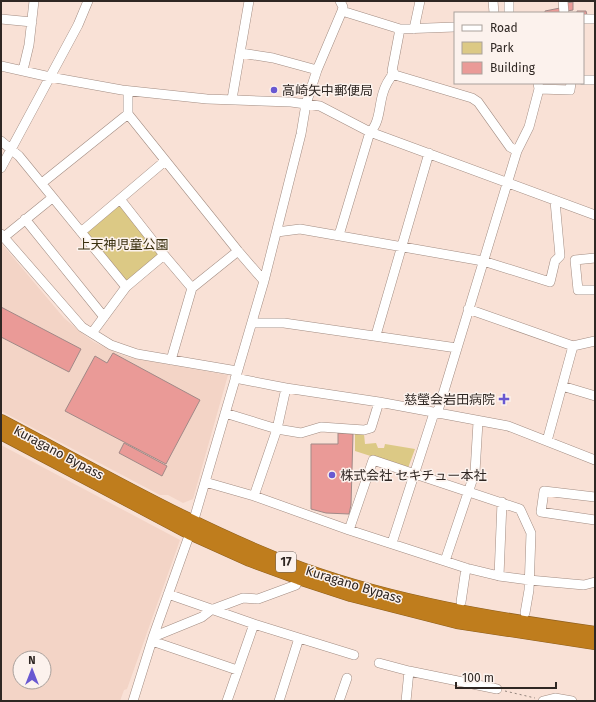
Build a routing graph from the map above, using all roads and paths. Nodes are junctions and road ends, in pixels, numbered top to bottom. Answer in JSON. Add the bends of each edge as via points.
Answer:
{"nodes":[{"id":1,"x":34,"y":1,"type":"edge"},
{"id":2,"x":88,"y":1,"type":"edge"},
{"id":3,"x":249,"y":1,"type":"edge"},
{"id":4,"x":340,"y":1,"type":"edge"},
{"id":5,"x":420,"y":1,"type":"edge"},
{"id":6,"x":493,"y":1,"type":"edge"},
{"id":7,"x":509,"y":1,"type":"edge"},
{"id":8,"x":563,"y":1,"type":"edge"},
{"id":9,"x":342,"y":11,"type":"junction"},
{"id":10,"x":494,"y":12,"type":"edge"},
{"id":11,"x":509,"y":12,"type":"edge"},
{"id":12,"x":564,"y":12,"type":"edge"},
{"id":13,"x":1,"y":19,"type":"edge"},
{"id":14,"x":584,"y":19,"type":"edge"},
{"id":15,"x":595,"y":19,"type":"edge"},
{"id":16,"x":32,"y":22,"type":"junction"},
{"id":17,"x":454,"y":27,"type":"edge"},
{"id":18,"x":414,"y":29,"type":"junction"},
{"id":19,"x":400,"y":30,"type":"junction"},
{"id":20,"x":241,"y":53,"type":"junction"},
{"id":21,"x":1,"y":66,"type":"edge"},
{"id":22,"x":23,"y":70,"type":"junction"},
{"id":23,"x":317,"y":70,"type":"junction"},
{"id":24,"x":394,"y":73,"type":"junction"},
{"id":25,"x":50,"y":76,"type":"junction"},
{"id":26,"x":584,"y":80,"type":"edge"},
{"id":27,"x":595,"y":80,"type":"edge"},
{"id":28,"x":571,"y":84,"type":"edge"},
{"id":29,"x":538,"y":86,"type":"edge"},
{"id":30,"x":128,"y":91,"type":"junction"},
{"id":31,"x":232,"y":99,"type":"junction"},
{"id":32,"x":306,"y":104,"type":"junction"},
{"id":33,"x":128,"y":114,"type":"junction"},
{"id":34,"x":370,"y":132,"type":"junction"},
{"id":35,"x":1,"y":141,"type":"edge"},
{"id":36,"x":11,"y":148,"type":"junction"},
{"id":37,"x":517,"y":151,"type":"junction"},
{"id":38,"x":429,"y":153,"type":"junction"},
{"id":39,"x":165,"y":161,"type":"junction"},
{"id":40,"x":1,"y":168,"type":"edge"},
{"id":41,"x":42,"y":183,"type":"junction"},
{"id":42,"x":507,"y":183,"type":"junction"},
{"id":43,"x":52,"y":198,"type":"junction"},
{"id":44,"x":120,"y":199,"type":"junction"},
{"id":45,"x":555,"y":201,"type":"junction"},
{"id":46,"x":594,"y":217,"type":"edge"},
{"id":47,"x":25,"y":219,"type":"junction"},
{"id":48,"x":81,"y":232,"type":"junction"},
{"id":49,"x":278,"y":232,"type":"junction"},
{"id":50,"x":2,"y":235,"type":"edge"},
{"id":51,"x":339,"y":235,"type":"junction"},
{"id":52,"x":402,"y":247,"type":"junction"},
{"id":53,"x":238,"y":251,"type":"junction"},
{"id":54,"x":164,"y":255,"type":"junction"},
{"id":55,"x":595,"y":258,"type":"edge"},
{"id":56,"x":483,"y":261,"type":"junction"},
{"id":57,"x":264,"y":281,"type":"junction"},
{"id":58,"x":126,"y":287,"type":"junction"},
{"id":59,"x":192,"y":288,"type":"junction"},
{"id":60,"x":595,"y":290,"type":"edge"},
{"id":61,"x":468,"y":309,"type":"junction"},
{"id":62,"x":104,"y":316,"type":"junction"},
{"id":63,"x":252,"y":323,"type":"junction"},
{"id":64,"x":92,"y":333,"type":"junction"},
{"id":65,"x":376,"y":335,"type":"junction"},
{"id":66,"x":595,"y":341,"type":"edge"},
{"id":67,"x":573,"y":346,"type":"junction"},
{"id":68,"x":457,"y":348,"type":"junction"},
{"id":69,"x":171,"y":360,"type":"junction"},
{"id":70,"x":236,"y":375,"type":"junction"},
{"id":71,"x":562,"y":386,"type":"junction"},
{"id":72,"x":286,"y":388,"type":"junction"},
{"id":73,"x":595,"y":396,"type":"edge"},
{"id":74,"x":380,"y":402,"type":"junction"},
{"id":75,"x":225,"y":413,"type":"junction"},
{"id":76,"x":435,"y":413,"type":"junction"},
{"id":77,"x":1,"y":421,"type":"edge"},
{"id":78,"x":478,"y":422,"type":"junction"},
{"id":79,"x":277,"y":429,"type":"junction"},
{"id":80,"x":1,"y":433,"type":"edge"},
{"id":81,"x":547,"y":441,"type":"junction"},
{"id":82,"x":595,"y":460,"type":"edge"},
{"id":83,"x":414,"y":473,"type":"junction"},
{"id":84,"x":205,"y":482,"type":"junction"},
{"id":85,"x":469,"y":492,"type":"junction"},
{"id":86,"x":254,"y":496,"type":"junction"},
{"id":87,"x":595,"y":497,"type":"edge"},
{"id":88,"x":502,"y":502,"type":"junction"},
{"id":89,"x":595,"y":520,"type":"edge"},
{"id":90,"x":191,"y":527,"type":"junction"},
{"id":91,"x":349,"y":530,"type":"junction"},
{"id":92,"x":392,"y":543,"type":"junction"},
{"id":93,"x":445,"y":561,"type":"junction"},
{"id":94,"x":466,"y":568,"type":"junction"},
{"id":95,"x":499,"y":576,"type":"junction"},
{"id":96,"x":299,"y":578,"type":"junction"},
{"id":97,"x":529,"y":580,"type":"junction"},
{"id":98,"x":595,"y":582,"type":"edge"},
{"id":99,"x":168,"y":594,"type":"junction"},
{"id":100,"x":461,"y":602,"type":"dead end"},
{"id":101,"x":211,"y":610,"type":"junction"},
{"id":102,"x":525,"y":613,"type":"dead end"},
{"id":103,"x":254,"y":624,"type":"junction"},
{"id":104,"x":595,"y":633,"type":"edge"},
{"id":105,"x":300,"y":638,"type":"junction"},
{"id":106,"x":153,"y":639,"type":"junction"},
{"id":107,"x":595,"y":643,"type":"edge"},
{"id":108,"x":354,"y":655,"type":"dead end"},
{"id":109,"x":379,"y":663,"type":"dead end"},
{"id":110,"x":237,"y":670,"type":"junction"},
{"id":111,"x":409,"y":671,"type":"junction"},
{"id":112,"x":347,"y":678,"type":"dead end"},
{"id":113,"x":497,"y":689,"type":"joint"},
{"id":114,"x":136,"y":700,"type":"edge"},
{"id":115,"x":227,"y":701,"type":"edge"},
{"id":116,"x":279,"y":701,"type":"edge"},
{"id":117,"x":339,"y":701,"type":"edge"},
{"id":118,"x":406,"y":701,"type":"edge"},
{"id":119,"x":543,"y":701,"type":"edge"},
{"id":120,"x":572,"y":701,"type":"edge"}],
"edges":[{"from":1,"to":16,"type":"street"},
{"from":2,"to":25,"type":"street"},
{"from":3,"to":20,"type":"street"},
{"from":4,"to":9,"type":"street"},
{"from":5,"to":18,"type":"street"},
{"from":6,"to":10,"type":"street"},
{"from":7,"to":11,"type":"street"},
{"from":8,"to":12,"type":"street"},
{"from":9,"to":19,"type":"street"},
{"from":9,"to":23,"type":"street"},
{"from":13,"to":16,"type":"street"},
{"from":14,"to":15,"type":"street"},
{"from":16,"to":22,"type":"street"},
{"from":17,"to":18,"type":"street"},
{"from":18,"to":19,"type":"street"},
{"from":19,"to":24,"type":"street","via":[[392,71]]},
{"from":20,"to":23,"type":"street","via":[[273,58]]},
{"from":20,"to":31,"type":"street"},
{"from":21,"to":22,"type":"street"},
{"from":22,"to":25,"type":"street"},
{"from":23,"to":32,"type":"street"},
{"from":24,"to":34,"type":"street","via":[[383,93],[375,127]]},
{"from":24,"to":37,"type":"street","via":[[403,78],[472,98],[489,116],[510,147]]},
{"from":25,"to":30,"type":"street"},
{"from":25,"to":36,"type":"street"},
{"from":26,"to":27,"type":"street"},
{"from":28,"to":29,"type":"street","via":[[570,90]]},
{"from":29,"to":37,"type":"street","via":[[529,127]]},
{"from":30,"to":31,"type":"street"},
{"from":30,"to":33,"type":"street"},
{"from":31,"to":32,"type":"street"},
{"from":32,"to":34,"type":"street","via":[[320,106]]},
{"from":32,"to":49,"type":"street"},
{"from":33,"to":39,"type":"street"},
{"from":33,"to":41,"type":"street"},
{"from":34,"to":38,"type":"street"},
{"from":34,"to":51,"type":"street"},
{"from":35,"to":36,"type":"street"},
{"from":36,"to":40,"type":"street"},
{"from":36,"to":41,"type":"street"},
{"from":37,"to":42,"type":"street"},
{"from":38,"to":42,"type":"street"},
{"from":38,"to":52,"type":"street"},
{"from":39,"to":44,"type":"street"},
{"from":39,"to":53,"type":"street"},
{"from":41,"to":43,"type":"street"},
{"from":42,"to":45,"type":"street"},
{"from":42,"to":56,"type":"street"},
{"from":43,"to":47,"type":"street"},
{"from":43,"to":48,"type":"street"},
{"from":44,"to":48,"type":"street"},
{"from":44,"to":54,"type":"street"},
{"from":45,"to":46,"type":"street"},
{"from":45,"to":56,"type":"street","via":[[560,256],[555,261],[550,282]]},
{"from":47,"to":50,"type":"street"},
{"from":47,"to":62,"type":"street"},
{"from":48,"to":58,"type":"street"},
{"from":49,"to":51,"type":"street","via":[[300,229]]},
{"from":49,"to":57,"type":"street"},
{"from":50,"to":64,"type":"street","via":[[69,313],[82,327]]},
{"from":51,"to":52,"type":"street"},
{"from":52,"to":56,"type":"street"},
{"from":52,"to":65,"type":"street"},
{"from":53,"to":57,"type":"street"},
{"from":53,"to":59,"type":"street"},
{"from":54,"to":58,"type":"street"},
{"from":54,"to":59,"type":"street"},
{"from":55,"to":60,"type":"street","via":[[575,260],[578,290]]},
{"from":56,"to":61,"type":"street"},
{"from":57,"to":63,"type":"street"},
{"from":58,"to":62,"type":"street"},
{"from":59,"to":69,"type":"street"},
{"from":61,"to":67,"type":"street"},
{"from":61,"to":68,"type":"street"},
{"from":62,"to":64,"type":"street"},
{"from":63,"to":65,"type":"street","via":[[284,323]]},
{"from":63,"to":70,"type":"street"},
{"from":64,"to":69,"type":"street","via":[[125,351]]},
{"from":65,"to":68,"type":"street"},
{"from":66,"to":67,"type":"street"},
{"from":67,"to":71,"type":"street"},
{"from":68,"to":76,"type":"street"},
{"from":69,"to":70,"type":"street"},
{"from":70,"to":72,"type":"street"},
{"from":70,"to":75,"type":"street"},
{"from":71,"to":73,"type":"street"},
{"from":71,"to":81,"type":"street"},
{"from":72,"to":74,"type":"street"},
{"from":72,"to":79,"type":"street"},
{"from":74,"to":76,"type":"street"},
{"from":74,"to":79,"type":"street","via":[[370,428],[364,430],[321,427],[301,433]]},
{"from":75,"to":79,"type":"street"},
{"from":75,"to":84,"type":"street"},
{"from":76,"to":78,"type":"street"},
{"from":76,"to":83,"type":"street"},
{"from":77,"to":90,"type":"highway","name":"Kuragano Bypass","number":"17"},
{"from":78,"to":81,"type":"street","via":[[508,426]]},
{"from":78,"to":85,"type":"street","via":[[475,472]]},
{"from":79,"to":86,"type":"street"},
{"from":80,"to":90,"type":"highway","name":"Kuragano Bypass","number":"17"},
{"from":81,"to":82,"type":"street"},
{"from":83,"to":85,"type":"street"},
{"from":83,"to":91,"type":"street","via":[[373,460]]},
{"from":83,"to":92,"type":"street"},
{"from":84,"to":86,"type":"street"},
{"from":84,"to":90,"type":"street"},
{"from":85,"to":88,"type":"street"},
{"from":85,"to":93,"type":"street"},
{"from":86,"to":91,"type":"street"},
{"from":87,"to":89,"type":"street","via":[[544,491],[541,512]]},
{"from":88,"to":95,"type":"street"},
{"from":88,"to":97,"type":"street","via":[[520,509],[531,533]]},
{"from":90,"to":96,"type":"highway","name":"Kuragano Bypass","number":"17","via":[[250,560]]},
{"from":90,"to":99,"type":"street"},
{"from":90,"to":104,"type":"highway","name":"Kuragano Bypass","number":"17","via":[[303,569],[375,591],[459,612]]},
{"from":91,"to":92,"type":"street"},
{"from":92,"to":93,"type":"street"},
{"from":93,"to":94,"type":"street"},
{"from":94,"to":95,"type":"street"},
{"from":94,"to":100,"type":"street"},
{"from":95,"to":97,"type":"street"},
{"from":96,"to":101,"type":"street","via":[[296,585],[258,599],[243,598]]},
{"from":96,"to":107,"type":"highway","name":"Kuragano Bypass","number":"17","via":[[351,595],[457,622]]},
{"from":97,"to":98,"type":"street","via":[[584,584]]},
{"from":97,"to":102,"type":"street"},
{"from":99,"to":101,"type":"street"},
{"from":99,"to":106,"type":"street"},
{"from":101,"to":103,"type":"street"},
{"from":101,"to":106,"type":"street","via":[[202,617]]},
{"from":103,"to":105,"type":"street"},
{"from":103,"to":110,"type":"street"},
{"from":105,"to":108,"type":"street"},
{"from":105,"to":116,"type":"street"},
{"from":106,"to":110,"type":"street"},
{"from":106,"to":114,"type":"street"},
{"from":109,"to":111,"type":"street"},
{"from":110,"to":115,"type":"street"},
{"from":111,"to":113,"type":"street"},
{"from":111,"to":118,"type":"street"},
{"from":112,"to":117,"type":"street"},
{"from":113,"to":119,"type":"path"},
{"from":119,"to":120,"type":"street","via":[[555,698]]}]}
